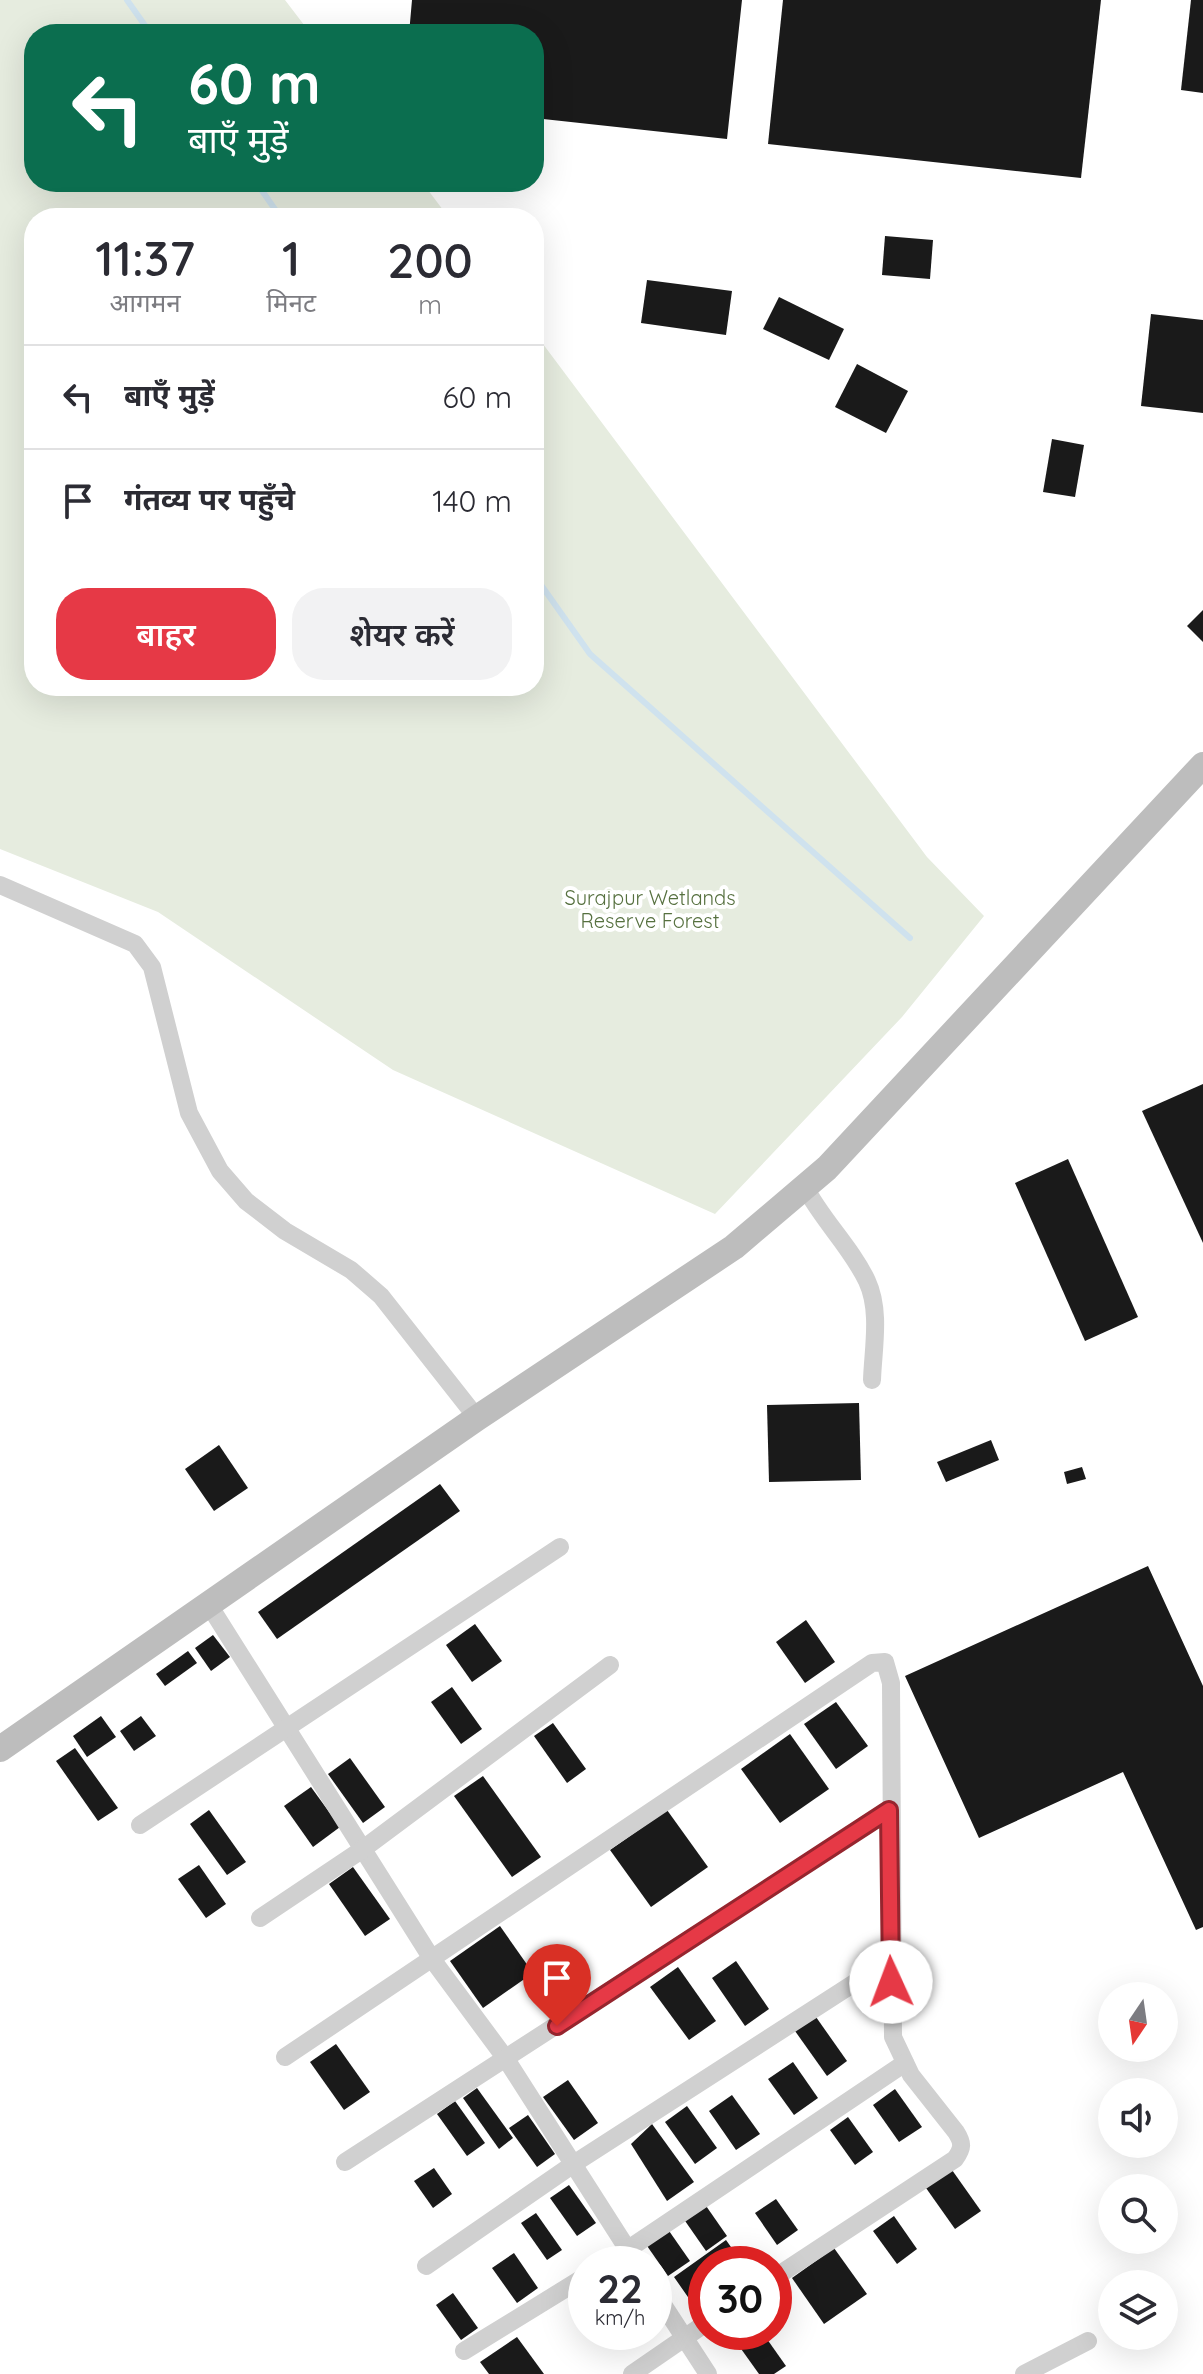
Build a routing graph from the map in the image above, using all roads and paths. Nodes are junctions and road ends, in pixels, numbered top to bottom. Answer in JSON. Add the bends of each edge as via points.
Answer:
{"nodes":[{"id":1,"x":1203,"y":765,"type":"edge"},
{"id":2,"x":0,"y":885,"type":"edge"},
{"id":3,"x":805,"y":1187,"type":"junction"},
{"id":4,"x":872,"y":1380,"type":"dead end"},
{"id":5,"x":477,"y":1418,"type":"junction"},
{"id":6,"x":560,"y":1547,"type":"dead end"},
{"id":7,"x":209,"y":1605,"type":"junction"},
{"id":8,"x":610,"y":1665,"type":"dead end"},
{"id":9,"x":289,"y":1728,"type":"junction"},
{"id":10,"x":0,"y":1749,"type":"edge"},
{"id":11,"x":889,"y":1810,"type":"junction"},
{"id":12,"x":140,"y":1825,"type":"dead end"},
{"id":13,"x":363,"y":1849,"type":"junction"},
{"id":14,"x":260,"y":1918,"type":"dead end"},
{"id":15,"x":432,"y":1959,"type":"junction"},
{"id":16,"x":890,"y":1960,"type":"junction"},
{"id":17,"x":285,"y":2057,"type":"dead end"},
{"id":18,"x":506,"y":2059,"type":"junction"},
{"id":19,"x":905,"y":2063,"type":"junction"},
{"id":20,"x":345,"y":2162,"type":"dead end"},
{"id":21,"x":575,"y":2163,"type":"junction"},
{"id":22,"x":625,"y":2246,"type":"edge"},
{"id":23,"x":647,"y":2246,"type":"edge"},
{"id":24,"x":426,"y":2266,"type":"dead end"},
{"id":25,"x":792,"y":2266,"type":"edge"},
{"id":26,"x":568,"y":2287,"type":"edge"},
{"id":27,"x":672,"y":2319,"type":"edge"},
{"id":28,"x":688,"y":2335,"type":"edge"},
{"id":29,"x":684,"y":2338,"type":"junction"},
{"id":30,"x":1088,"y":2341,"type":"dead end"},
{"id":31,"x":464,"y":2351,"type":"dead end"},
{"id":32,"x":632,"y":2374,"type":"edge"},
{"id":33,"x":708,"y":2374,"type":"edge"},
{"id":34,"x":1024,"y":2374,"type":"edge"}],
"edges":[{"from":1,"to":3,"type":"main road"},
{"from":2,"to":5,"type":"street","via":[[135,944],[152,967],[189,1113],[220,1171],[246,1201],[381,1296]]},
{"from":3,"to":4,"type":"street","via":[[868,1284],[876,1334]]},
{"from":3,"to":5,"type":"main road","via":[[734,1247]]},
{"from":5,"to":7,"type":"main road"},
{"from":6,"to":9,"type":"street"},
{"from":7,"to":9,"type":"street"},
{"from":7,"to":10,"type":"main road"},
{"from":8,"to":13,"type":"street"},
{"from":9,"to":12,"type":"street"},
{"from":9,"to":13,"type":"street"},
{"from":11,"to":15,"type":"street","via":[[891,1683],[889,1668],[880,1661]]},
{"from":11,"to":16,"type":"street"},
{"from":11,"to":18,"type":"street"},
{"from":13,"to":14,"type":"street"},
{"from":13,"to":15,"type":"street"},
{"from":15,"to":17,"type":"street"},
{"from":15,"to":18,"type":"street"},
{"from":16,"to":19,"type":"street","via":[[893,2037]]},
{"from":16,"to":21,"type":"street"},
{"from":18,"to":20,"type":"street"},
{"from":18,"to":21,"type":"street"},
{"from":19,"to":23,"type":"street"},
{"from":19,"to":25,"type":"street","via":[[956,2132],[961,2151]]},
{"from":21,"to":22,"type":"street"},
{"from":21,"to":24,"type":"street"},
{"from":26,"to":31,"type":"street"},
{"from":27,"to":29,"type":"street"},
{"from":28,"to":29,"type":"street"},
{"from":29,"to":32,"type":"street"},
{"from":29,"to":33,"type":"street"},
{"from":30,"to":34,"type":"street"}]}
